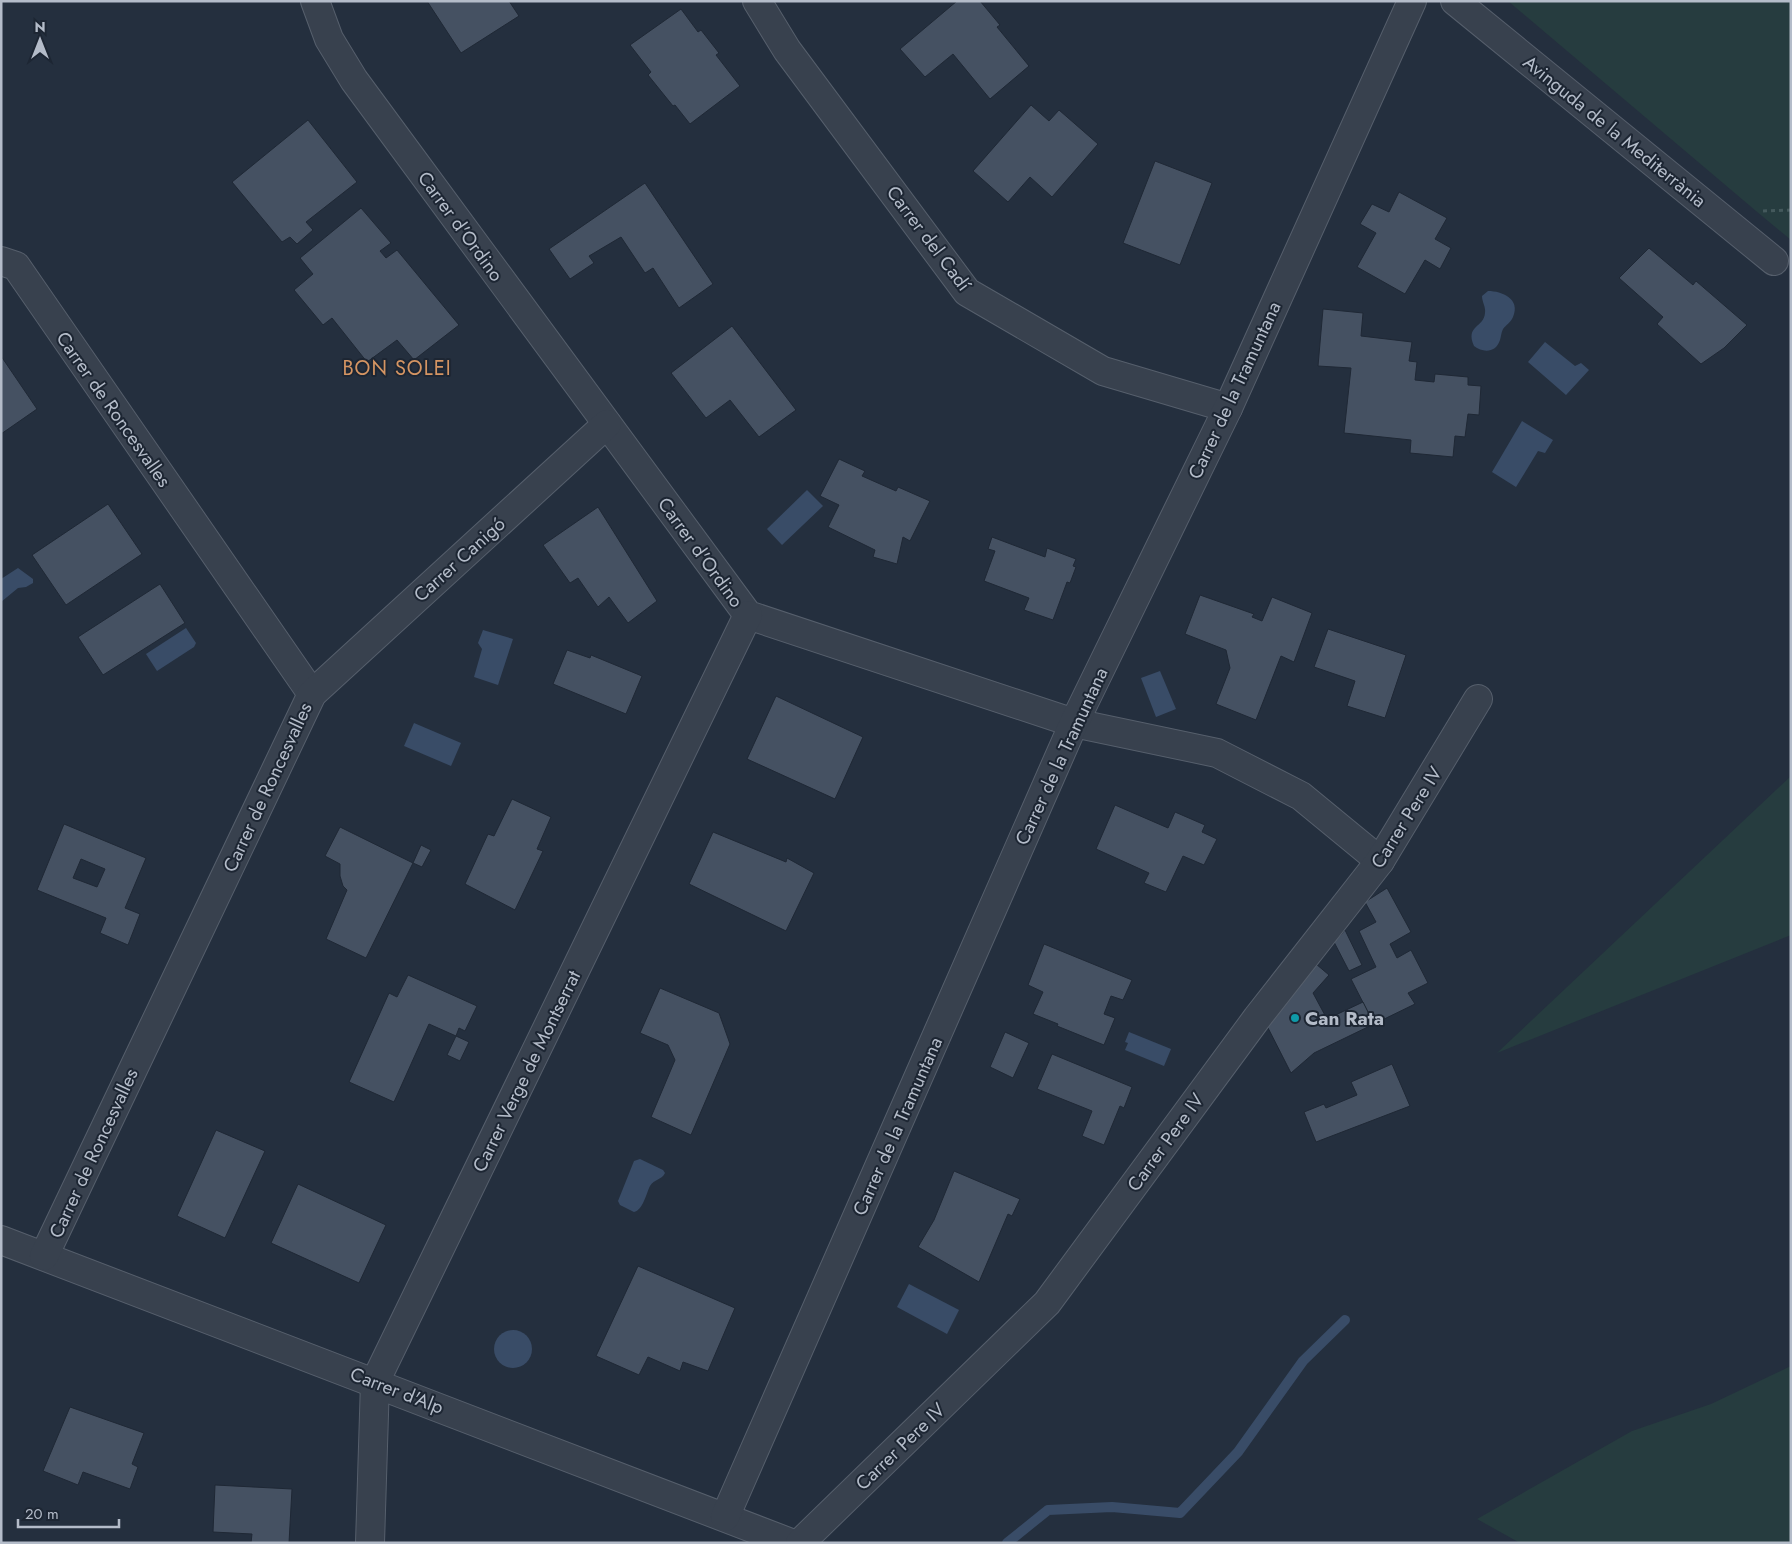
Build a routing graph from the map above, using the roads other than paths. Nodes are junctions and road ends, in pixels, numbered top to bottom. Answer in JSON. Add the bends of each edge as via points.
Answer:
{"nodes":[{"id":1,"x":315,"y":1,"type":"edge"},
{"id":2,"x":757,"y":1,"type":"edge"},
{"id":3,"x":1412,"y":1,"type":"edge"},
{"id":4,"x":1455,"y":1,"type":"edge"},
{"id":5,"x":1,"y":261,"type":"edge"},
{"id":6,"x":1774,"y":261,"type":"dead end"},
{"id":7,"x":1228,"y":408,"type":"junction"},
{"id":8,"x":607,"y":424,"type":"junction"},
{"id":9,"x":748,"y":615,"type":"junction"},
{"id":10,"x":312,"y":694,"type":"junction"},
{"id":11,"x":1478,"y":699,"type":"dead end"},
{"id":12,"x":1074,"y":723,"type":"junction"},
{"id":13,"x":1380,"y":861,"type":"junction"},
{"id":14,"x":1,"y":1240,"type":"edge"},
{"id":15,"x":44,"y":1256,"type":"junction"},
{"id":16,"x":375,"y":1382,"type":"junction"},
{"id":17,"x":724,"y":1517,"type":"junction"},
{"id":18,"x":370,"y":1543,"type":"edge"},
{"id":19,"x":791,"y":1543,"type":"edge"},
{"id":20,"x":800,"y":1543,"type":"edge"}],
"edges":[{"from":1,"to":8,"type":"street","name":"Carrer d'Ordino","via":[[329,38],[354,80]]},
{"from":2,"to":7,"type":"street","name":"Carrer del Cadí","via":[[788,50],[967,292],[1103,371]]},
{"from":3,"to":7,"type":"street","name":"Carrer de la Tramuntana"},
{"from":4,"to":6,"type":"street","name":"Avinguda de la Mediterrània"},
{"from":5,"to":10,"type":"street","name":"Carrer de Roncesvalles","via":[[16,266]]},
{"from":7,"to":12,"type":"street","name":"Carrer de la Tramuntana"},
{"from":8,"to":9,"type":"street","name":"Carrer d'Ordino"},
{"from":8,"to":10,"type":"street","name":"Carrer Canigó"},
{"from":9,"to":12,"type":"street","name":"Carrer d'Ordino"},
{"from":9,"to":16,"type":"street","name":"Carrer Verge de Montserrat"},
{"from":10,"to":15,"type":"street","name":"Carrer de Roncesvalles"},
{"from":11,"to":13,"type":"street","name":"Carrer Pere IV"},
{"from":12,"to":13,"type":"street","name":"Carrer d'Ordino","via":[[1218,754],[1301,796]]},
{"from":12,"to":17,"type":"street","name":"Carrer de la Tramuntana"},
{"from":13,"to":20,"type":"street","name":"Carrer Pere IV","via":[[1257,1018],[1047,1302]]},
{"from":14,"to":15,"type":"street","name":"Carrer d'Alp"},
{"from":15,"to":16,"type":"street","name":"Carrer d'Alp"},
{"from":16,"to":17,"type":"street","name":"Carrer d'Alp"},
{"from":16,"to":18,"type":"street","name":"Carrer Verge de Montserrat"},
{"from":17,"to":19,"type":"street","name":"Carrer d'Alp"}]}
